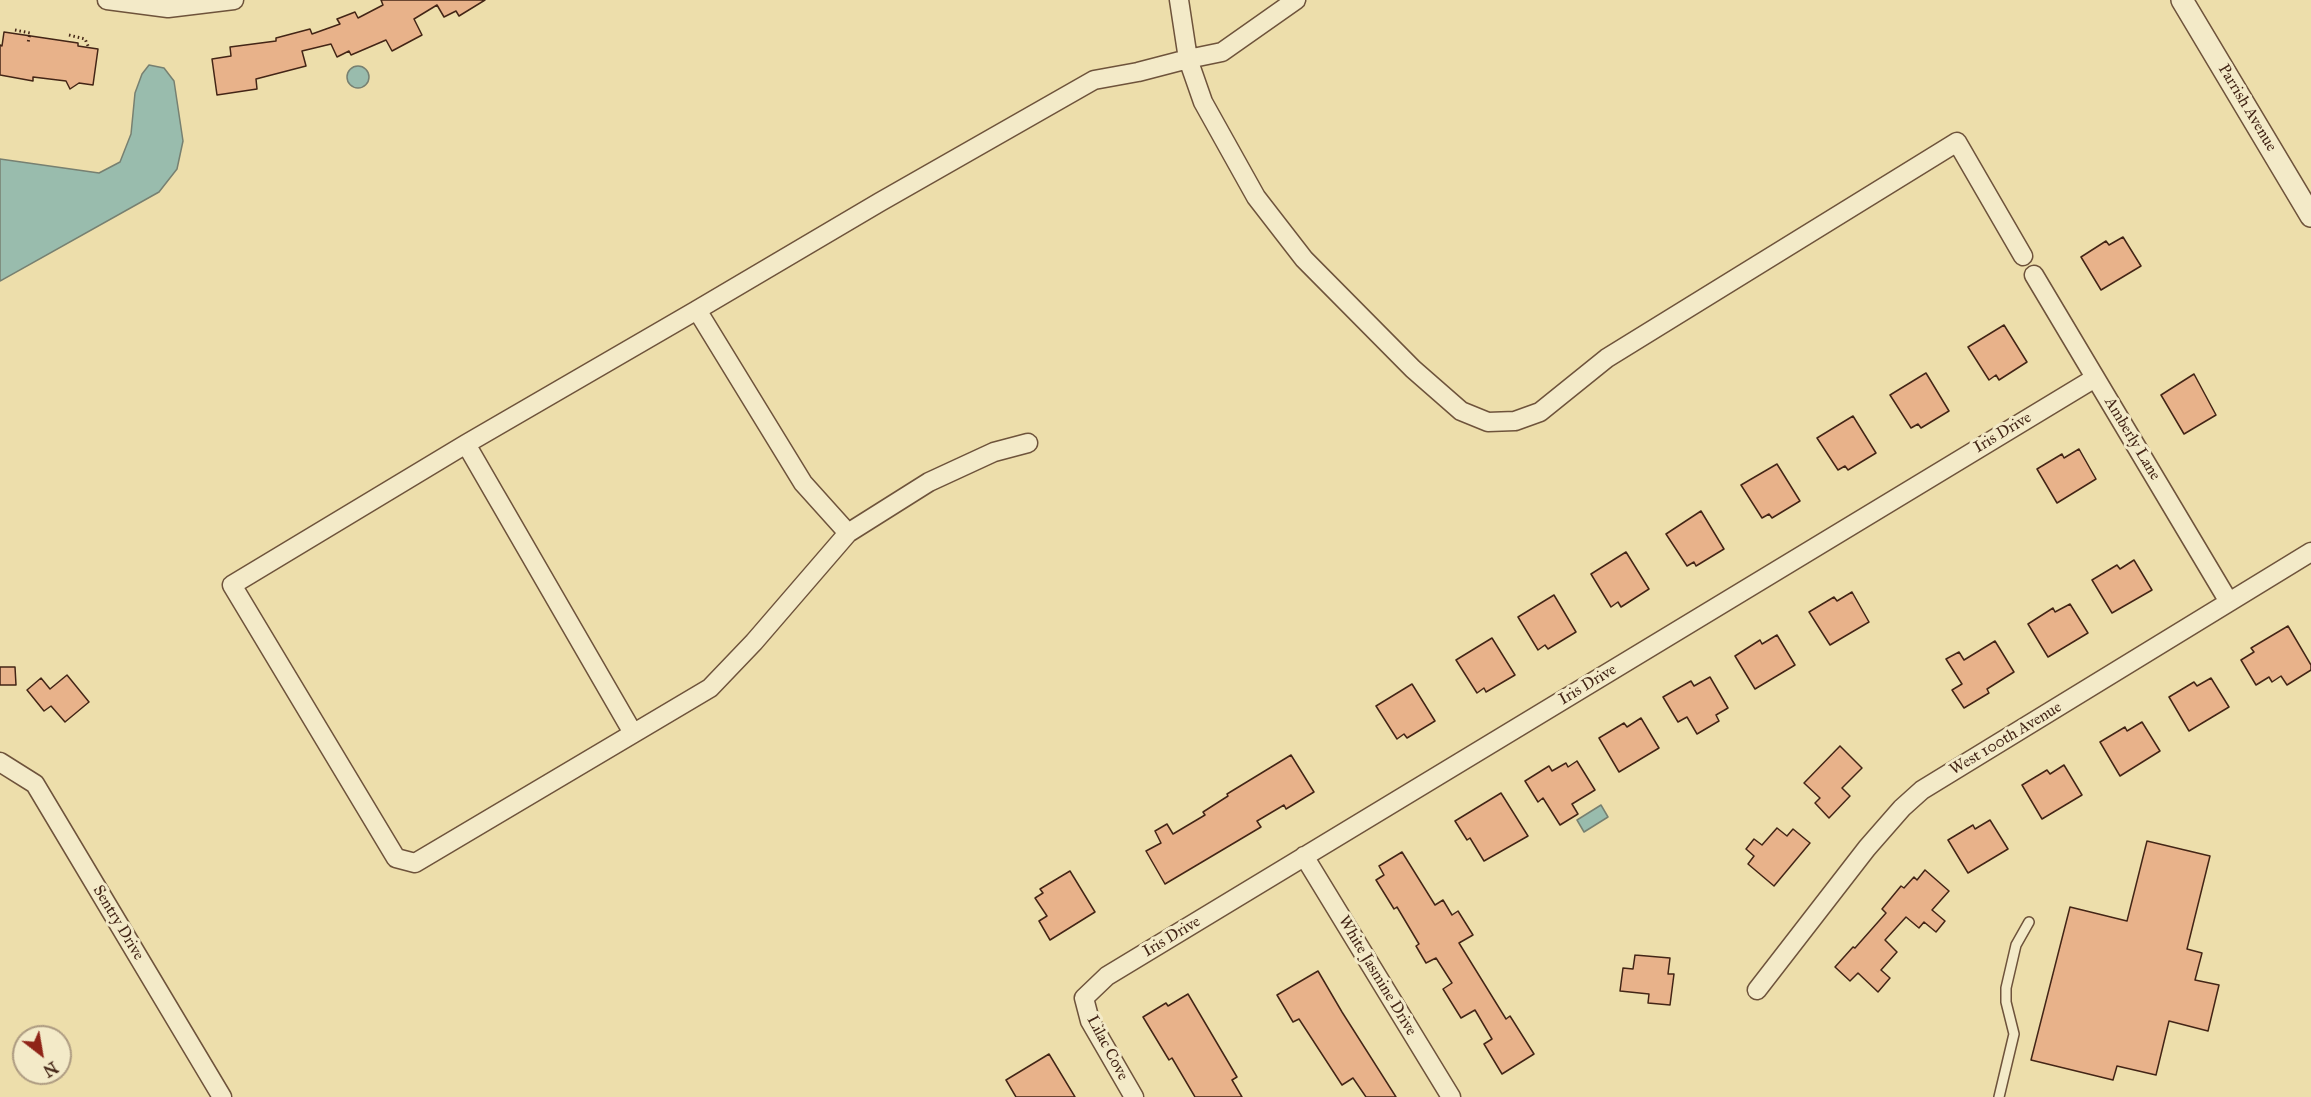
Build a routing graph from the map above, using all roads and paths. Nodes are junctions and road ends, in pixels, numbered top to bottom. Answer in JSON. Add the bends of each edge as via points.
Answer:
{"nodes":[{"id":1,"x":107,"y":0,"type":"edge"},
{"id":2,"x":234,"y":0,"type":"edge"},
{"id":3,"x":1179,"y":0,"type":"edge"},
{"id":4,"x":1296,"y":0,"type":"edge"},
{"id":5,"x":2182,"y":0,"type":"edge"},
{"id":6,"x":15,"y":30,"type":"dead end"},
{"id":7,"x":69,"y":35,"type":"dead end"},
{"id":8,"x":28,"y":44,"type":"dead end"},
{"id":9,"x":89,"y":48,"type":"dead end"},
{"id":10,"x":1188,"y":59,"type":"junction"},
{"id":11,"x":2311,"y":216,"type":"edge"},
{"id":12,"x":2023,"y":256,"type":"dead end"},
{"id":13,"x":2034,"y":275,"type":"dead end"},
{"id":14,"x":697,"y":310,"type":"junction"},
{"id":15,"x":2095,"y":378,"type":"junction"},
{"id":16,"x":1028,"y":443,"type":"dead end"},
{"id":17,"x":465,"y":444,"type":"junction"},
{"id":18,"x":848,"y":533,"type":"junction"},
{"id":19,"x":2311,"y":552,"type":"edge"},
{"id":20,"x":2229,"y":602,"type":"junction"},
{"id":21,"x":633,"y":733,"type":"junction"},
{"id":22,"x":0,"y":762,"type":"edge"},
{"id":23,"x":1304,"y":856,"type":"junction"},
{"id":24,"x":2029,"y":922,"type":"dead end"},
{"id":25,"x":1757,"y":990,"type":"dead end"},
{"id":26,"x":1084,"y":998,"type":"joint"},
{"id":27,"x":222,"y":1097,"type":"edge"},
{"id":28,"x":1134,"y":1097,"type":"edge"},
{"id":29,"x":1451,"y":1097,"type":"edge"},
{"id":30,"x":1999,"y":1097,"type":"edge"}],
"edges":[{"from":1,"to":2,"type":"street","via":[[168,8]]},
{"from":3,"to":10,"type":"street"},
{"from":4,"to":10,"type":"street","via":[[1222,52]]},
{"from":5,"to":11,"type":"street","name":"Parrish Avenue"},
{"from":6,"to":8,"type":"path","via":[[30,33]]},
{"from":7,"to":9,"type":"path","via":[[85,39]]},
{"from":10,"to":12,"type":"street","via":[[1203,102],[1256,197],[1304,259],[1413,369],[1461,411],[1488,422],[1515,421],[1540,412],[1607,358],[1957,142]]},
{"from":10,"to":14,"type":"street","via":[[1094,80]]},
{"from":13,"to":15,"type":"street","name":"Amberly Lane"},
{"from":14,"to":17,"type":"street"},
{"from":14,"to":18,"type":"street","via":[[803,483]]},
{"from":15,"to":20,"type":"street","name":"Amberly Lane"},
{"from":15,"to":23,"type":"street","name":"Iris Drive"},
{"from":16,"to":18,"type":"street","via":[[994,452],[929,483]]},
{"from":17,"to":21,"type":"street"},
{"from":17,"to":21,"type":"street","via":[[232,585],[396,858],[415,862]]},
{"from":18,"to":21,"type":"street","via":[[710,688]]},
{"from":19,"to":20,"type":"street","name":"West 100th Avenue"},
{"from":20,"to":25,"type":"street","name":"West 100th Avenue","via":[[1922,790],[1868,848]]},
{"from":22,"to":27,"type":"street","name":"Sentry Drive","via":[[35,784]]},
{"from":23,"to":26,"type":"street","name":"Iris Drive","via":[[1107,976]]},
{"from":23,"to":29,"type":"street","name":"White Jasmine Drive"},
{"from":24,"to":30,"type":"lane","via":[[2016,945],[2006,988],[2014,1034]]},
{"from":26,"to":28,"type":"street","name":"Lilac Cove","via":[[1090,1021]]}]}
